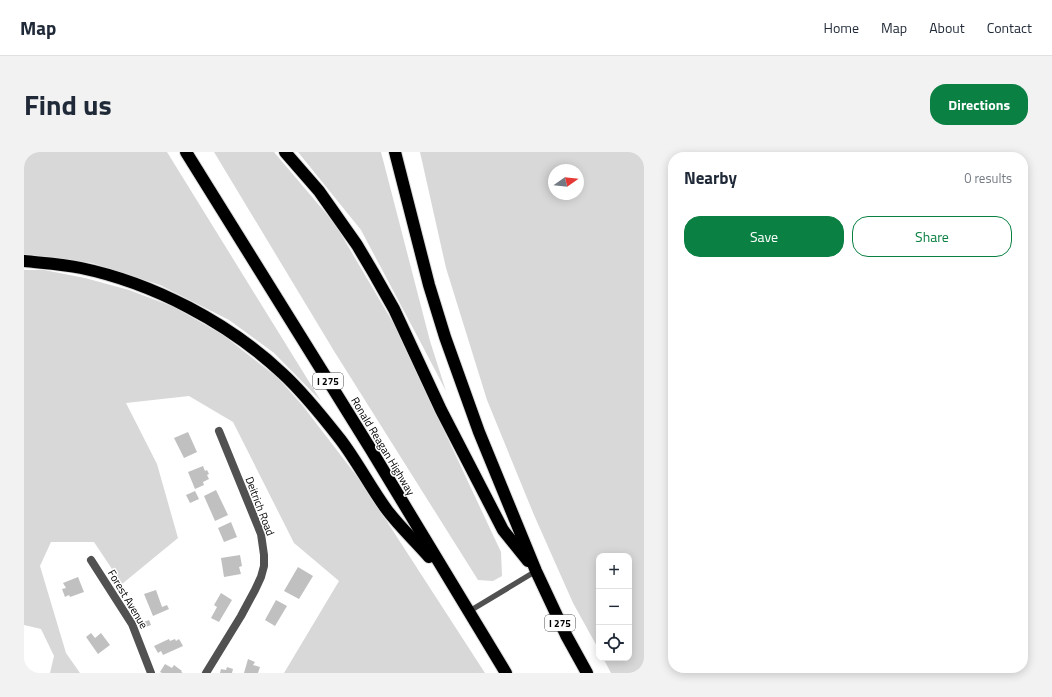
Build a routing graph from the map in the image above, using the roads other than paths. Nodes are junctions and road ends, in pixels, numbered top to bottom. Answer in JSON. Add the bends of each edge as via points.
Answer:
{"nodes":[{"id":1,"x":186,"y":152,"type":"edge"},
{"id":2,"x":285,"y":152,"type":"edge"},
{"id":3,"x":395,"y":152,"type":"edge"},
{"id":4,"x":24,"y":261,"type":"edge"},
{"id":5,"x":219,"y":431,"type":"dead end"},
{"id":6,"x":91,"y":560,"type":"dead end"},
{"id":7,"x":536,"y":571,"type":"junction"},
{"id":8,"x":446,"y":576,"type":"junction"},
{"id":9,"x":468,"y":612,"type":"junction"},
{"id":10,"x":151,"y":673,"type":"edge"},
{"id":11,"x":206,"y":673,"type":"edge"},
{"id":12,"x":506,"y":673,"type":"edge"},
{"id":13,"x":587,"y":673,"type":"edge"}],
"edges":[{"from":1,"to":8,"type":"highway","name":"Ronald Reagan Highway","number":"I 275","via":[[370,448]]},
{"from":2,"to":7,"type":"highway","via":[[319,191],[357,245],[394,309],[441,410],[503,530]]},
{"from":3,"to":7,"type":"highway","number":"I 275","via":[[444,337],[479,432]]},
{"from":4,"to":8,"type":"highway","via":[[81,268],[131,282],[201,313],[265,357],[312,406],[340,440],[387,510]]},
{"from":5,"to":11,"type":"street","name":"Deitrich Road","via":[[261,534],[264,566],[241,616]]},
{"from":6,"to":10,"type":"street","name":"Forest Avenue","via":[[132,624]]},
{"from":7,"to":9,"type":"lane"},
{"from":7,"to":13,"type":"highway","number":"I 275"},
{"from":8,"to":9,"type":"highway","name":"Ronald Reagan Highway","number":"I 275"},
{"from":9,"to":12,"type":"highway","name":"Ronald Reagan Highway","number":"I 275"}]}
